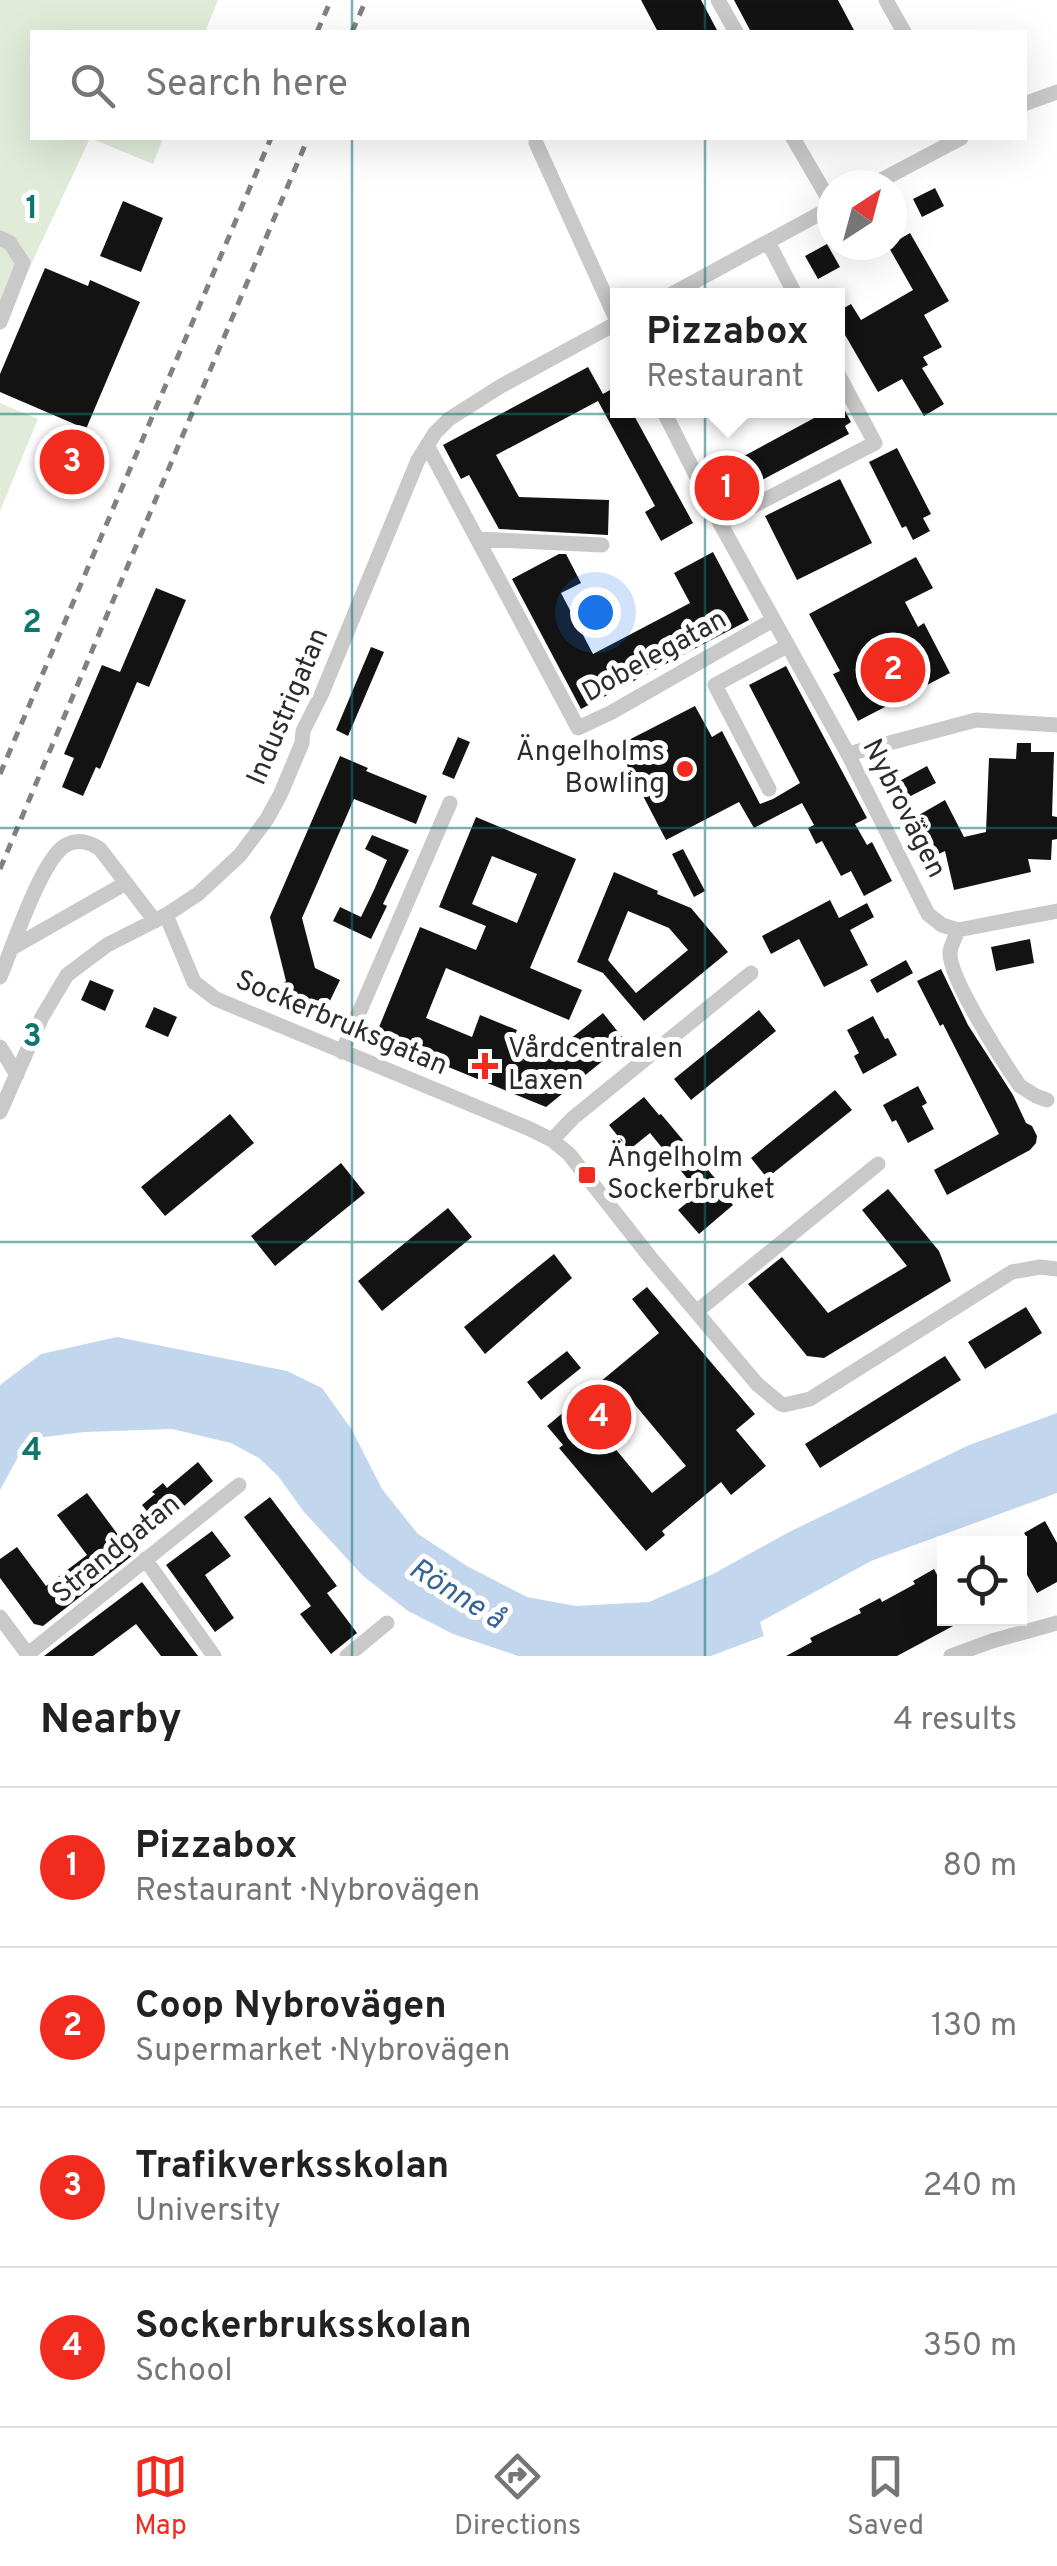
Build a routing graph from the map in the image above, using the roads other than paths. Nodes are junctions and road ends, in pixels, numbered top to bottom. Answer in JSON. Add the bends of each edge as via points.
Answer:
{"nodes":[{"id":1,"x":718,"y":0,"type":"edge"},
{"id":2,"x":886,"y":0,"type":"edge"},
{"id":3,"x":735,"y":30,"type":"edge"},
{"id":4,"x":903,"y":30,"type":"edge"},
{"id":5,"x":1057,"y":92,"type":"edge"},
{"id":6,"x":1027,"y":103,"type":"edge"},
{"id":7,"x":794,"y":140,"type":"edge"},
{"id":8,"x":957,"y":140,"type":"edge"},
{"id":9,"x":536,"y":143,"type":"dead end"},
{"id":10,"x":900,"y":170,"type":"edge"},
{"id":11,"x":817,"y":180,"type":"edge"},
{"id":12,"x":817,"y":214,"type":"edge"},
{"id":13,"x":0,"y":238,"type":"edge"},
{"id":14,"x":768,"y":242,"type":"junction"},
{"id":15,"x":683,"y":288,"type":"edge"},
{"id":16,"x":792,"y":288,"type":"edge"},
{"id":17,"x":610,"y":307,"type":"edge"},
{"id":18,"x":0,"y":322,"type":"edge"},
{"id":19,"x":610,"y":326,"type":"edge"},
{"id":20,"x":845,"y":387,"type":"edge"},
{"id":21,"x":666,"y":418,"type":"edge"},
{"id":22,"x":427,"y":446,"type":"junction"},
{"id":23,"x":720,"y":523,"type":"junction"},
{"id":24,"x":478,"y":540,"type":"junction"},
{"id":25,"x":602,"y":545,"type":"dead end"},
{"id":26,"x":773,"y":620,"type":"junction"},
{"id":27,"x":788,"y":646,"type":"junction"},
{"id":28,"x":1057,"y":724,"type":"edge"},
{"id":29,"x":848,"y":754,"type":"junction"},
{"id":30,"x":769,"y":789,"type":"dead end"},
{"id":31,"x":450,"y":804,"type":"dead end"},
{"id":32,"x":126,"y":884,"type":"junction"},
{"id":33,"x":1057,"y":913,"type":"edge"},
{"id":34,"x":160,"y":918,"type":"junction"},
{"id":35,"x":958,"y":930,"type":"junction"},
{"id":36,"x":12,"y":948,"type":"junction"},
{"id":37,"x":752,"y":973,"type":"dead end"},
{"id":38,"x":0,"y":977,"type":"edge"},
{"id":39,"x":0,"y":1046,"type":"edge"},
{"id":40,"x":342,"y":1052,"type":"junction"},
{"id":41,"x":16,"y":1075,"type":"junction"},
{"id":42,"x":1047,"y":1100,"type":"dead end"},
{"id":43,"x":0,"y":1112,"type":"edge"},
{"id":44,"x":552,"y":1140,"type":"junction"},
{"id":45,"x":878,"y":1164,"type":"dead end"},
{"id":46,"x":1057,"y":1269,"type":"edge"},
{"id":47,"x":696,"y":1312,"type":"junction"},
{"id":48,"x":239,"y":1486,"type":"dead end"},
{"id":49,"x":145,"y":1558,"type":"junction"},
{"id":50,"x":0,"y":1616,"type":"edge"},
{"id":51,"x":1057,"y":1623,"type":"edge"},
{"id":52,"x":388,"y":1624,"type":"dead end"},
{"id":53,"x":28,"y":1655,"type":"edge"},
{"id":54,"x":214,"y":1656,"type":"edge"},
{"id":55,"x":347,"y":1656,"type":"edge"},
{"id":56,"x":951,"y":1656,"type":"edge"}],
"edges":[{"from":1,"to":3,"type":"street"},
{"from":2,"to":4,"type":"street"},
{"from":5,"to":6,"type":"street"},
{"from":7,"to":11,"type":"street"},
{"from":8,"to":10,"type":"street"},
{"from":9,"to":17,"type":"street"},
{"from":12,"to":14,"type":"street"},
{"from":13,"to":18,"type":"street","via":[[23,263]]},
{"from":14,"to":15,"type":"street"},
{"from":14,"to":16,"type":"street"},
{"from":19,"to":22,"type":"street","name":"Industrigatan","via":[[472,403]]},
{"from":20,"to":23,"type":"street","via":[[875,443]]},
{"from":21,"to":23,"type":"street","name":"Nybrovägen"},
{"from":22,"to":24,"type":"street","name":"Dobelegatan"},
{"from":22,"to":34,"type":"street","name":"Industrigatan","via":[[276,805],[218,878]]},
{"from":23,"to":26,"type":"street","name":"Nybrovägen"},
{"from":24,"to":25,"type":"street"},
{"from":24,"to":26,"type":"street","name":"Dobelegatan","via":[[578,728]]},
{"from":26,"to":27,"type":"street","name":"Nybrovägen"},
{"from":27,"to":29,"type":"street","name":"Nybrovägen"},
{"from":27,"to":30,"type":"street","via":[[715,685]]},
{"from":28,"to":29,"type":"street","via":[[976,720]]},
{"from":29,"to":35,"type":"street","name":"Nybrovägen","via":[[928,914]]},
{"from":31,"to":40,"type":"street"},
{"from":32,"to":34,"type":"street","name":"Sockerbruksgatan"},
{"from":32,"to":36,"type":"street"},
{"from":32,"to":36,"type":"street","name":"Sockerbruksgatan","via":[[100,849],[82,841],[66,845],[40,880]]},
{"from":33,"to":35,"type":"street"},
{"from":34,"to":40,"type":"street","name":"Sockerbruksgatan","via":[[207,994]]},
{"from":34,"to":41,"type":"street","name":"Industrigatan","via":[[68,975]]},
{"from":35,"to":42,"type":"street","via":[[950,952],[963,988],[1020,1086]]},
{"from":36,"to":38,"type":"street"},
{"from":37,"to":44,"type":"street"},
{"from":39,"to":41,"type":"street"},
{"from":40,"to":44,"type":"street","name":"Sockerbruksgatan"},
{"from":41,"to":43,"type":"street","name":"Industrigatan"},
{"from":44,"to":47,"type":"street","name":"Sockerbruksgatan"},
{"from":45,"to":47,"type":"street"},
{"from":46,"to":47,"type":"street","name":"Sockerbruksgatan","via":[[1012,1272],[810,1399],[784,1405]]},
{"from":48,"to":49,"type":"street","name":"Strandgatan"},
{"from":49,"to":53,"type":"street","name":"Strandgatan"},
{"from":49,"to":54,"type":"street"},
{"from":50,"to":53,"type":"street"},
{"from":51,"to":56,"type":"street"},
{"from":52,"to":55,"type":"street"}]}
